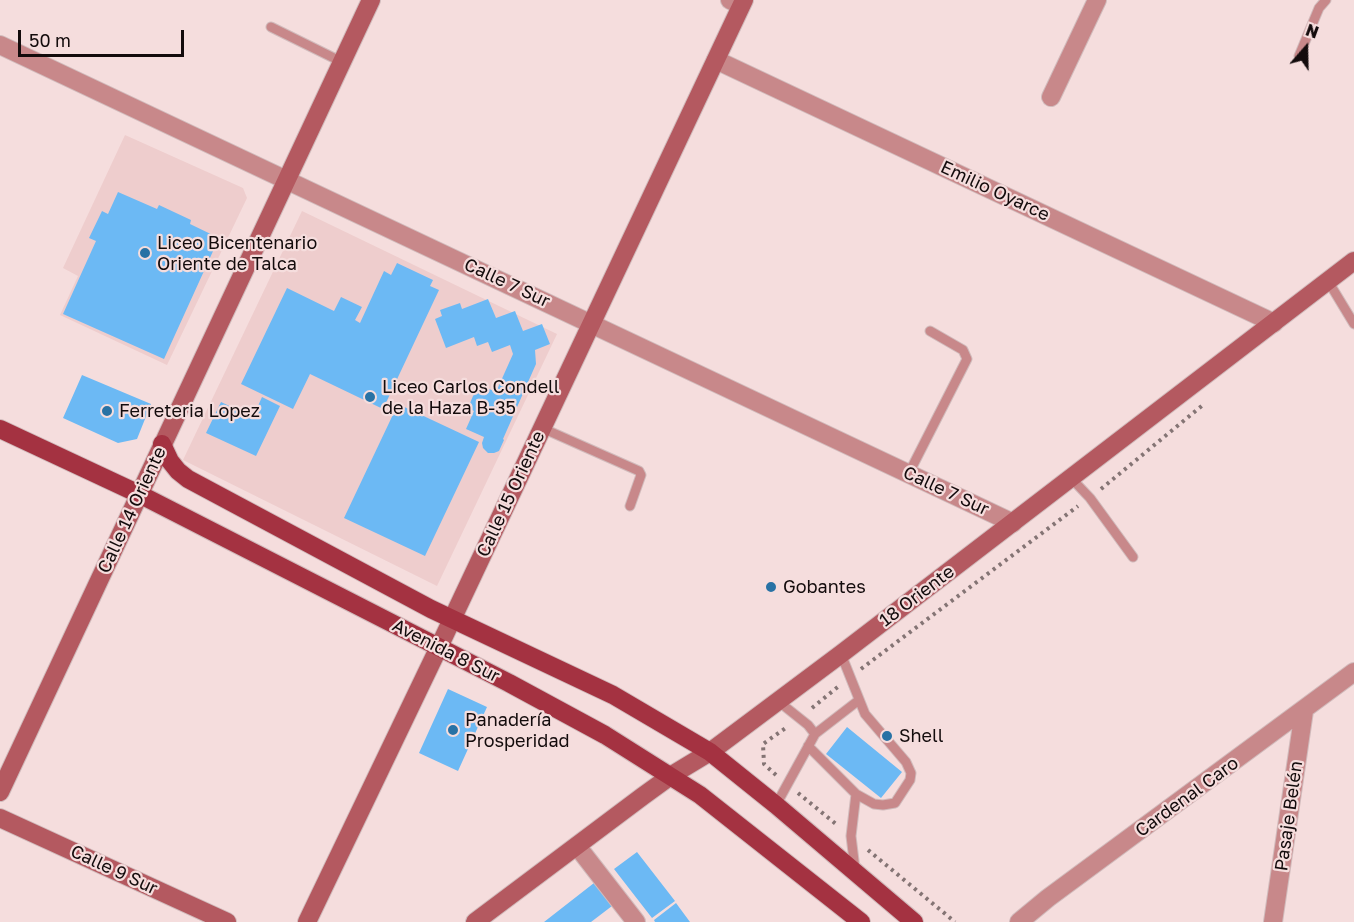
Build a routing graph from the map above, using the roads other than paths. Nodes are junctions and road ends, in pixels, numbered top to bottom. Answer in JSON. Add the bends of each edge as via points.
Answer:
{"nodes":[{"id":1,"x":371,"y":0,"type":"edge"},
{"id":2,"x":1097,"y":0,"type":"edge"},
{"id":3,"x":1326,"y":0,"type":"edge"},
{"id":4,"x":739,"y":2,"type":"edge"},
{"id":5,"x":271,"y":27,"type":"dead end"},
{"id":6,"x":0,"y":45,"type":"edge"},
{"id":7,"x":1299,"y":56,"type":"dead end"},
{"id":8,"x":716,"y":60,"type":"junction"},
{"id":9,"x":342,"y":62,"type":"junction"},
{"id":10,"x":1051,"y":97,"type":"dead end"},
{"id":11,"x":287,"y":180,"type":"junction"},
{"id":12,"x":1354,"y":261,"type":"edge"},
{"id":13,"x":1328,"y":282,"type":"junction"},
{"id":14,"x":592,"y":323,"type":"junction"},
{"id":15,"x":1274,"y":323,"type":"junction"},
{"id":16,"x":1354,"y":324,"type":"edge"},
{"id":17,"x":930,"y":331,"type":"dead end"},
{"id":18,"x":542,"y":428,"type":"junction"},
{"id":19,"x":0,"y":429,"type":"edge"},
{"id":20,"x":162,"y":444,"type":"junction"},
{"id":21,"x":909,"y":473,"type":"junction"},
{"id":22,"x":1071,"y":477,"type":"junction"},
{"id":23,"x":139,"y":494,"type":"junction"},
{"id":24,"x":630,"y":506,"type":"dead end"},
{"id":25,"x":1013,"y":523,"type":"junction"},
{"id":26,"x":1133,"y":557,"type":"dead end"},
{"id":27,"x":452,"y":618,"type":"junction"},
{"id":28,"x":439,"y":647,"type":"junction"},
{"id":29,"x":841,"y":654,"type":"junction"},
{"id":30,"x":1354,"y":672,"type":"edge"},
{"id":31,"x":859,"y":700,"type":"junction"},
{"id":32,"x":778,"y":701,"type":"junction"},
{"id":33,"x":1304,"y":711,"type":"junction"},
{"id":34,"x":815,"y":734,"type":"junction"},
{"id":35,"x":808,"y":746,"type":"junction"},
{"id":36,"x":710,"y":752,"type":"junction"},
{"id":37,"x":672,"y":775,"type":"junction"},
{"id":38,"x":0,"y":792,"type":"edge"},
{"id":39,"x":856,"y":794,"type":"junction"},
{"id":40,"x":776,"y":805,"type":"junction"},
{"id":41,"x":0,"y":818,"type":"edge"},
{"id":42,"x":577,"y":846,"type":"junction"},
{"id":43,"x":855,"y":874,"type":"junction"},
{"id":44,"x":227,"y":922,"type":"edge"},
{"id":45,"x":307,"y":922,"type":"edge"},
{"id":46,"x":475,"y":922,"type":"edge"},
{"id":47,"x":636,"y":922,"type":"edge"},
{"id":48,"x":861,"y":922,"type":"edge"},
{"id":49,"x":914,"y":922,"type":"edge"},
{"id":50,"x":1020,"y":922,"type":"edge"},
{"id":51,"x":1273,"y":922,"type":"edge"}],
"edges":[{"from":1,"to":9,"type":"street","name":"Calle 14 Oriente"},
{"from":2,"to":10,"type":"street"},
{"from":3,"to":7,"type":"lane"},
{"from":4,"to":8,"type":"street","name":"Calle 15 Oriente"},
{"from":5,"to":9,"type":"lane"},
{"from":6,"to":11,"type":"street","name":"Calle 7 Sur"},
{"from":8,"to":14,"type":"street","name":"Calle 15 Oriente"},
{"from":8,"to":15,"type":"street","name":"Emilio Oyarce"},
{"from":9,"to":11,"type":"street","name":"Calle 14 Oriente"},
{"from":11,"to":14,"type":"street","name":"Calle 7 Sur"},
{"from":11,"to":20,"type":"street","name":"Calle 14 Oriente"},
{"from":12,"to":13,"type":"street","name":"18 Oriente"},
{"from":13,"to":15,"type":"street","name":"18 Oriente"},
{"from":13,"to":16,"type":"lane"},
{"from":14,"to":18,"type":"street","name":"Calle 15 Oriente"},
{"from":14,"to":21,"type":"street","name":"Calle 7 Sur"},
{"from":15,"to":22,"type":"street","name":"18 Oriente"},
{"from":17,"to":21,"type":"lane","via":[[963,350],[967,359]]},
{"from":18,"to":24,"type":"lane","via":[[639,471]]},
{"from":18,"to":27,"type":"street","name":"Calle 15 Oriente"},
{"from":19,"to":23,"type":"main road","name":"Avenida 8 Sur"},
{"from":20,"to":23,"type":"street","name":"Calle 14 Oriente"},
{"from":20,"to":27,"type":"main road","name":"Avenida 8 Sur","via":[[170,461],[188,479]]},
{"from":21,"to":25,"type":"street","name":"Calle 7 Sur"},
{"from":22,"to":25,"type":"street","name":"18 Oriente"},
{"from":22,"to":26,"type":"lane"},
{"from":23,"to":28,"type":"main road","name":"Avenida 8 Sur"},
{"from":23,"to":38,"type":"street","name":"Calle 14 Oriente"},
{"from":25,"to":29,"type":"street","name":"18 Oriente"},
{"from":27,"to":28,"type":"street","name":"Calle 15 Oriente"},
{"from":27,"to":36,"type":"main road","name":"Avenida 8 Sur","via":[[613,695]]},
{"from":28,"to":37,"type":"main road","name":"Avenida 8 Sur"},
{"from":28,"to":45,"type":"street","name":"Calle 15 Oriente"},
{"from":29,"to":31,"type":"lane"},
{"from":29,"to":32,"type":"street","name":"18 Oriente"},
{"from":30,"to":33,"type":"street","name":"Cardenal Caro"},
{"from":31,"to":34,"type":"lane"},
{"from":31,"to":39,"type":"lane","via":[[865,714],[911,773],[895,803],[874,804]]},
{"from":32,"to":34,"type":"lane"},
{"from":32,"to":36,"type":"street","name":"18 Oriente"},
{"from":33,"to":50,"type":"street","name":"Cardenal Caro"},
{"from":33,"to":51,"type":"street","name":"Pasaje Belén"},
{"from":34,"to":35,"type":"lane"},
{"from":35,"to":39,"type":"lane"},
{"from":35,"to":40,"type":"lane"},
{"from":36,"to":37,"type":"street","name":"18 Oriente"},
{"from":36,"to":40,"type":"main road","name":"Avenida 8 Sur"},
{"from":37,"to":42,"type":"street","name":"18 Oriente"},
{"from":37,"to":48,"type":"main road","name":"Avenida 8 Sur"},
{"from":39,"to":43,"type":"lane","via":[[851,836]]},
{"from":40,"to":43,"type":"main road","name":"Avenida 8 Sur"},
{"from":41,"to":44,"type":"street","name":"Calle 9 Sur"},
{"from":42,"to":46,"type":"street","name":"18 Oriente"},
{"from":42,"to":47,"type":"street"},
{"from":43,"to":49,"type":"main road","name":"Avenida 8 Sur"}]}
